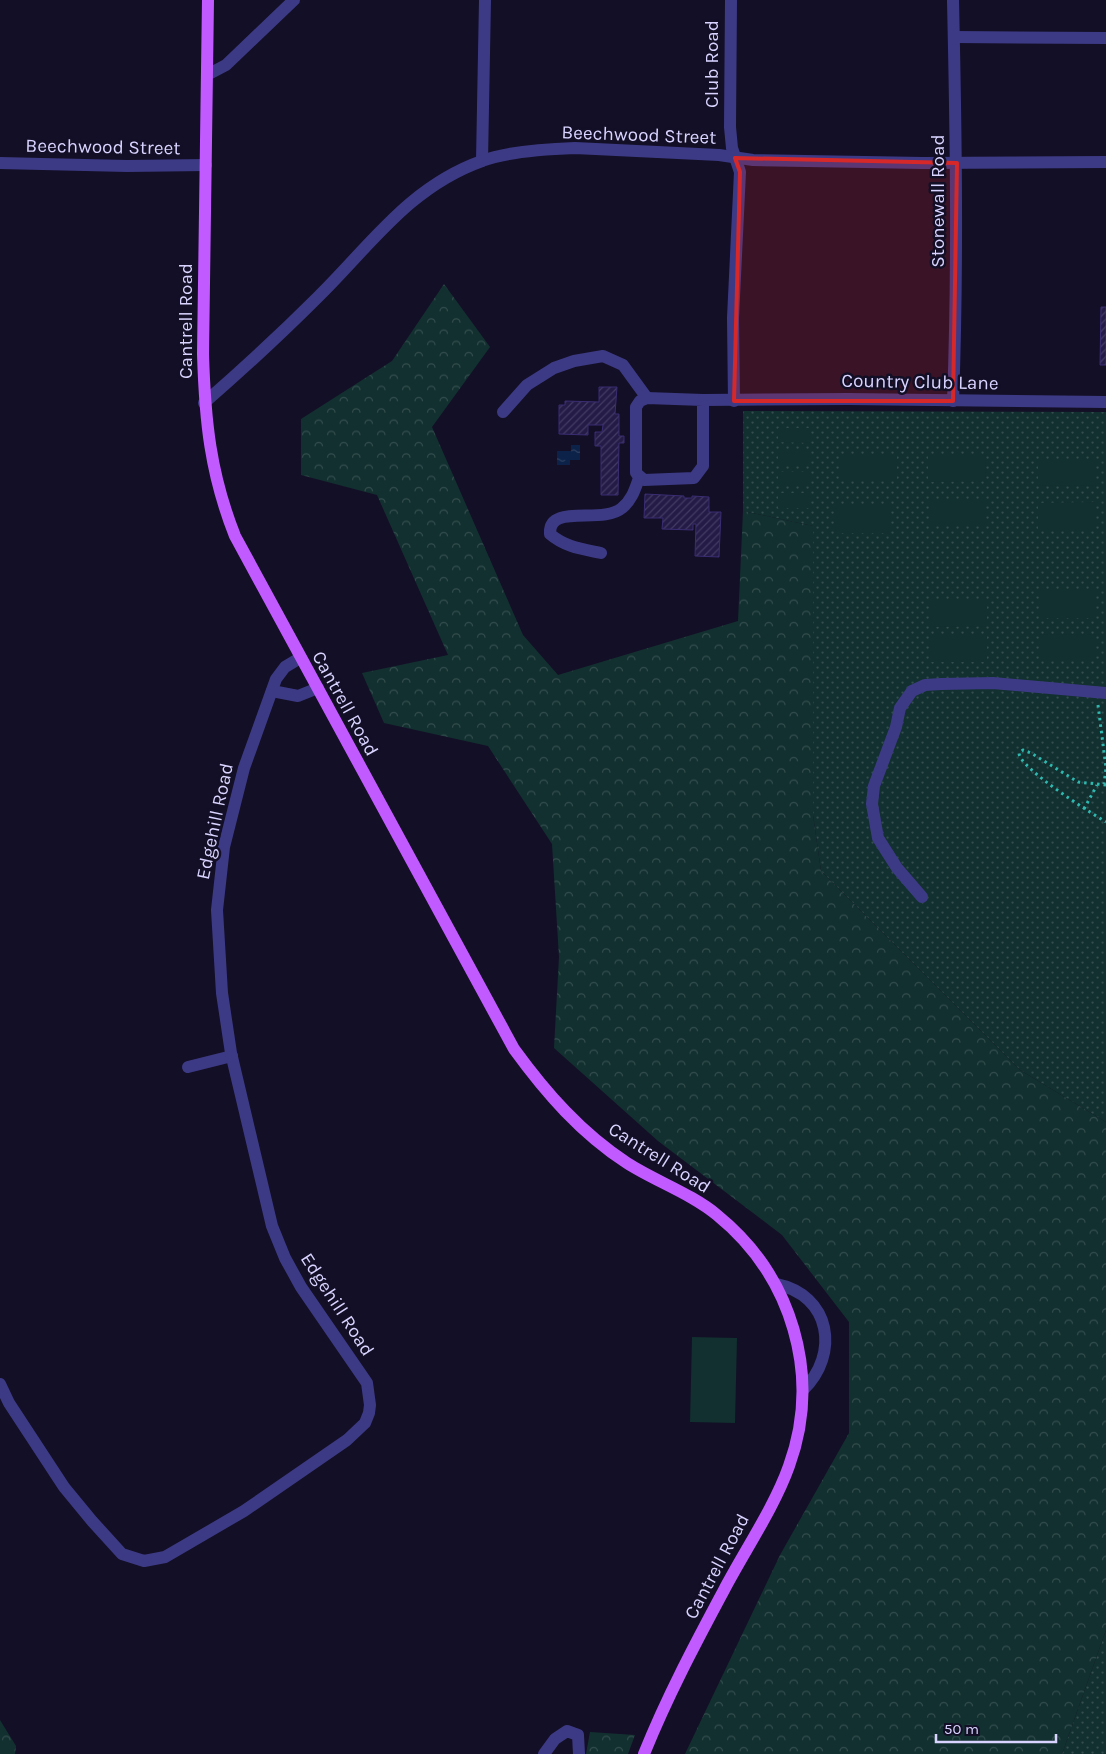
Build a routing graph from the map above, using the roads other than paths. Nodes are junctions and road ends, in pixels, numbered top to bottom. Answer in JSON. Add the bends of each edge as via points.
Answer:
{"nodes":[{"id":1,"x":208,"y":0,"type":"edge"},
{"id":2,"x":294,"y":0,"type":"edge"},
{"id":3,"x":485,"y":0,"type":"edge"},
{"id":4,"x":731,"y":0,"type":"edge"},
{"id":5,"x":953,"y":0,"type":"edge"},
{"id":6,"x":954,"y":37,"type":"junction"},
{"id":7,"x":1106,"y":38,"type":"edge"},
{"id":8,"x":207,"y":75,"type":"junction"},
{"id":9,"x":735,"y":158,"type":"junction"},
{"id":10,"x":482,"y":161,"type":"junction"},
{"id":11,"x":1106,"y":162,"type":"edge"},
{"id":12,"x":0,"y":163,"type":"edge"},
{"id":13,"x":957,"y":163,"type":"junction"},
{"id":14,"x":206,"y":165,"type":"junction"},
{"id":15,"x":647,"y":398,"type":"junction"},
{"id":16,"x":703,"y":400,"type":"junction"},
{"id":17,"x":734,"y":401,"type":"junction"},
{"id":18,"x":953,"y":401,"type":"junction"},
{"id":19,"x":1106,"y":402,"type":"edge"},
{"id":20,"x":204,"y":404,"type":"junction"},
{"id":21,"x":503,"y":412,"type":"dead end"},
{"id":22,"x":639,"y":478,"type":"junction"},
{"id":23,"x":601,"y":554,"type":"dead end"},
{"id":24,"x":300,"y":658,"type":"junction"},
{"id":25,"x":318,"y":688,"type":"junction"},
{"id":26,"x":272,"y":691,"type":"junction"},
{"id":27,"x":1102,"y":693,"type":"edge"},
{"id":28,"x":922,"y":897,"type":"dead end"},
{"id":29,"x":232,"y":1056,"type":"junction"},
{"id":30,"x":188,"y":1067,"type":"dead end"},
{"id":31,"x":776,"y":1284,"type":"junction"},
{"id":32,"x":0,"y":1384,"type":"edge"},
{"id":33,"x":803,"y":1390,"type":"junction"},
{"id":34,"x":544,"y":1754,"type":"edge"},
{"id":35,"x":579,"y":1754,"type":"edge"},
{"id":36,"x":644,"y":1754,"type":"edge"}],
"edges":[{"from":1,"to":8,"type":"main road","name":"Cantrell Road"},
{"from":2,"to":8,"type":"street","via":[[226,65]]},
{"from":3,"to":10,"type":"street"},
{"from":4,"to":9,"type":"street","name":"Club Road","via":[[730,127]]},
{"from":5,"to":6,"type":"street","name":"Stonewall Road"},
{"from":6,"to":7,"type":"street"},
{"from":6,"to":13,"type":"street","name":"Stonewall Road"},
{"from":8,"to":14,"type":"main road","name":"Cantrell Road"},
{"from":9,"to":10,"type":"street","name":"Beechwood Street","via":[[575,148]]},
{"from":9,"to":13,"type":"street","name":"Beechwood Street"},
{"from":9,"to":17,"type":"street","via":[[740,172],[733,318]]},
{"from":10,"to":20,"type":"street","name":"Beechwood Street","via":[[435,183],[406,205],[318,297]]},
{"from":11,"to":13,"type":"street","name":"Beechwood Street"},
{"from":12,"to":14,"type":"street","name":"Beechwood Street"},
{"from":13,"to":18,"type":"street","name":"Stonewall Road"},
{"from":14,"to":20,"type":"main road","name":"Cantrell Road"},
{"from":15,"to":16,"type":"street","name":"Country Club Lane"},
{"from":15,"to":21,"type":"street","via":[[623,365],[603,356],[554,368],[527,385]]},
{"from":15,"to":22,"type":"street","via":[[636,407],[635,467]]},
{"from":16,"to":17,"type":"street","name":"Country Club Lane"},
{"from":16,"to":22,"type":"street","via":[[703,466],[700,473],[689,480]]},
{"from":17,"to":18,"type":"street","name":"Country Club Lane"},
{"from":18,"to":19,"type":"street","name":"Country Club Lane"},
{"from":20,"to":24,"type":"main road","name":"Cantrell Road","via":[[213,470],[222,503],[235,536]]},
{"from":22,"to":23,"type":"street","via":[[631,498],[621,510],[601,516],[561,517],[549,526],[550,534],[558,540]]},
{"from":24,"to":25,"type":"main road","name":"Cantrell Road"},
{"from":24,"to":26,"type":"street","name":"Edgehill Road","via":[[280,672]]},
{"from":25,"to":26,"type":"street","via":[[298,696]]},
{"from":25,"to":31,"type":"main road","name":"Cantrell Road","via":[[488,1003],[514,1049],[540,1084],[593,1138],[626,1162],[716,1214],[763,1263]]},
{"from":26,"to":29,"type":"street","name":"Edgehill Road","via":[[244,768],[219,878],[217,910],[222,993]]},
{"from":27,"to":28,"type":"street","via":[[993,684],[925,685],[912,692],[900,708],[874,786],[872,804],[878,838],[897,868]]},
{"from":29,"to":30,"type":"street"},
{"from":29,"to":32,"type":"street","name":"Edgehill Road","via":[[272,1226],[300,1287],[367,1383],[370,1405],[365,1423],[347,1440],[244,1511],[165,1557],[144,1562],[122,1554],[92,1521],[61,1481]]},
{"from":31,"to":33,"type":"main road","name":"Cantrell Road","via":[[798,1342]]},
{"from":31,"to":33,"type":"street","via":[[803,1296],[817,1311],[825,1330],[826,1350],[820,1370]]},
{"from":33,"to":36,"type":"main road","name":"Cantrell Road","via":[[801,1421],[789,1466],[682,1668]]},
{"from":34,"to":35,"type":"street","via":[[555,1739],[567,1731],[578,1735]]}]}
